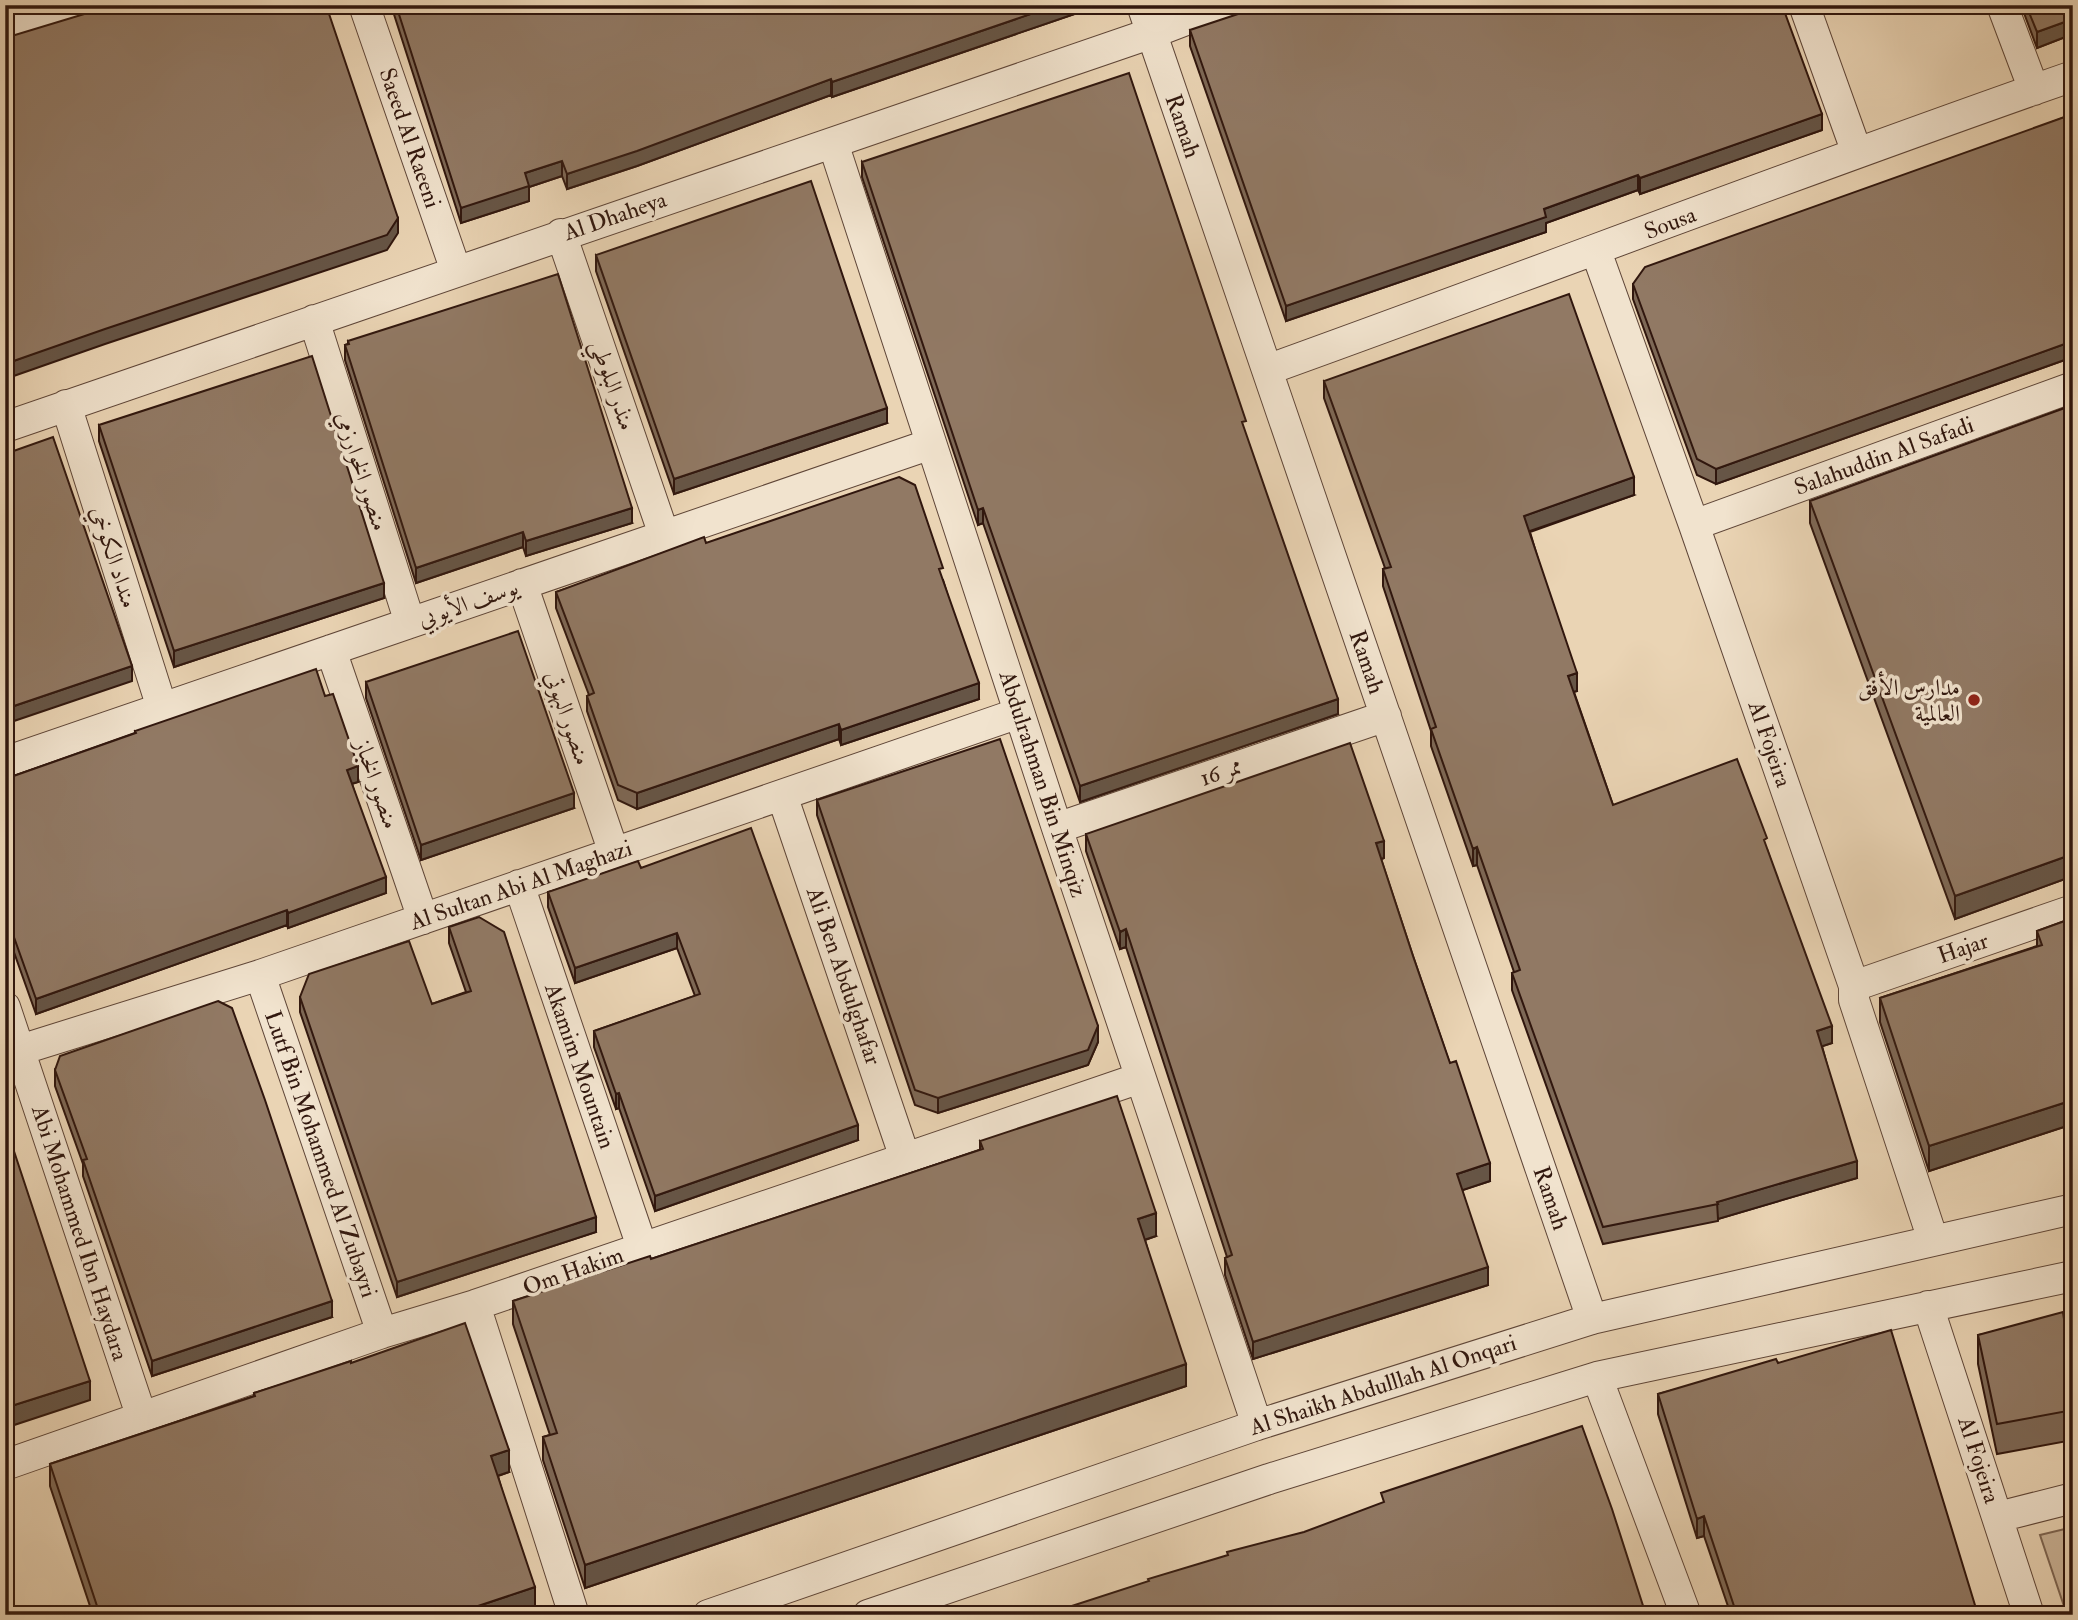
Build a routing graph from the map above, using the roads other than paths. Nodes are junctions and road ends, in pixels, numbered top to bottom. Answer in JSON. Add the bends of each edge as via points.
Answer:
{"nodes":[{"id":1,"x":92,"y":5,"type":"edge"},
{"id":2,"x":364,"y":5,"type":"edge"},
{"id":3,"x":1225,"y":5,"type":"edge"},
{"id":4,"x":1804,"y":5,"type":"edge"},
{"id":5,"x":2003,"y":5,"type":"edge"},
{"id":6,"x":1147,"y":19,"type":"edge"},
{"id":7,"x":5,"y":30,"type":"edge"},
{"id":8,"x":2073,"y":76,"type":"edge"},
{"id":9,"x":2034,"y":90,"type":"junction"},
{"id":10,"x":833,"y":143,"type":"junction"},
{"id":11,"x":1857,"y":153,"type":"junction"},
{"id":12,"x":561,"y":234,"type":"junction"},
{"id":13,"x":1596,"y":251,"type":"junction"},
{"id":14,"x":456,"y":271,"type":"junction"},
{"id":15,"x":314,"y":320,"type":"junction"},
{"id":16,"x":1267,"y":370,"type":"junction"},
{"id":17,"x":2073,"y":387,"type":"edge"},
{"id":18,"x":66,"y":405,"type":"junction"},
{"id":19,"x":5,"y":427,"type":"edge"},
{"id":20,"x":931,"y":444,"type":"junction"},
{"id":21,"x":1694,"y":525,"type":"junction"},
{"id":22,"x":664,"y":535,"type":"junction"},
{"id":23,"x":522,"y":584,"type":"junction"},
{"id":24,"x":410,"y":622,"type":"junction"},
{"id":25,"x":331,"y":650,"type":"junction"},
{"id":26,"x":162,"y":708,"type":"junction"},
{"id":27,"x":1019,"y":713,"type":"junction"},
{"id":28,"x":1386,"y":716,"type":"junction"},
{"id":29,"x":5,"y":762,"type":"edge"},
{"id":30,"x":782,"y":795,"type":"junction"},
{"id":31,"x":1057,"y":828,"type":"junction"},
{"id":32,"x":614,"y":853,"type":"junction"},
{"id":33,"x":519,"y":885,"type":"junction"},
{"id":34,"x":2073,"y":910,"type":"edge"},
{"id":35,"x":423,"y":919,"type":"junction"},
{"id":36,"x":260,"y":975,"type":"junction"},
{"id":37,"x":1854,"y":986,"type":"junction"},
{"id":38,"x":5,"y":1007,"type":"edge"},
{"id":39,"x":20,"y":1050,"type":"junction"},
{"id":40,"x":1140,"y":1078,"type":"junction"},
{"id":41,"x":905,"y":1158,"type":"junction"},
{"id":42,"x":2073,"y":1209,"type":"edge"},
{"id":43,"x":1933,"y":1240,"type":"junction"},
{"id":44,"x":642,"y":1247,"type":"junction"},
{"id":45,"x":2073,"y":1276,"type":"edge"},
{"id":46,"x":475,"y":1304,"type":"junction"},
{"id":47,"x":1928,"y":1307,"type":"junction"},
{"id":48,"x":1592,"y":1319,"type":"junction"},
{"id":49,"x":382,"y":1334,"type":"junction"},
{"id":50,"x":1597,"y":1377,"type":"junction"},
{"id":51,"x":142,"y":1418,"type":"junction"},
{"id":52,"x":1257,"y":1424,"type":"junction"},
{"id":53,"x":5,"y":1465,"type":"edge"},
{"id":54,"x":2073,"y":1498,"type":"edge"},
{"id":55,"x":1998,"y":1517,"type":"junction"},
{"id":56,"x":574,"y":1615,"type":"edge"},
{"id":57,"x":708,"y":1615,"type":"edge"},
{"id":58,"x":868,"y":1615,"type":"edge"},
{"id":59,"x":1686,"y":1615,"type":"edge"},
{"id":60,"x":2029,"y":1615,"type":"edge"}],
"edges":[{"from":1,"to":7,"type":"street"},
{"from":2,"to":14,"type":"street","name":"Saeed Al Raeeni"},
{"from":3,"to":6,"type":"street","name":"Al Dhaheya"},
{"from":4,"to":11,"type":"street"},
{"from":5,"to":9,"type":"street"},
{"from":6,"to":10,"type":"street","name":"Al Dhaheya"},
{"from":6,"to":16,"type":"street","name":"Ramah"},
{"from":8,"to":9,"type":"street","name":"Sousa"},
{"from":9,"to":11,"type":"street","name":"Sousa"},
{"from":10,"to":12,"type":"street","name":"Al Dhaheya"},
{"from":10,"to":20,"type":"street","name":"Abdulrahman Bin Minqiz"},
{"from":11,"to":13,"type":"street","name":"Sousa"},
{"from":12,"to":14,"type":"street","name":"Al Dhaheya"},
{"from":12,"to":22,"type":"street","name":"منذر البلوطي"},
{"from":13,"to":16,"type":"street","name":"Sousa"},
{"from":13,"to":21,"type":"street","name":"Al Fojeira"},
{"from":14,"to":15,"type":"street","name":"Al Dhaheya"},
{"from":15,"to":18,"type":"street","name":"Al Dhaheya"},
{"from":15,"to":24,"type":"street","name":"منصور الخوارزمي"},
{"from":16,"to":28,"type":"street","name":"Ramah"},
{"from":17,"to":21,"type":"street","name":"Salahuddin Al Safadi"},
{"from":18,"to":19,"type":"street","name":"Al Dhaheya"},
{"from":18,"to":26,"type":"street","name":"منداد الكوخي"},
{"from":20,"to":22,"type":"street","name":"يوسف الأيوبي"},
{"from":20,"to":27,"type":"street","name":"Abdulrahman Bin Minqiz"},
{"from":21,"to":37,"type":"street","name":"Al Fojeira"},
{"from":22,"to":23,"type":"street","name":"يوسف الأيوبي"},
{"from":23,"to":24,"type":"street","name":"يوسف الأيوبي"},
{"from":23,"to":32,"type":"street","name":"منصور البهوتي"},
{"from":24,"to":25,"type":"street","name":"يوسف الأيوبي"},
{"from":25,"to":26,"type":"street","name":"يوسف الأيوبي"},
{"from":25,"to":35,"type":"street","name":"منصور الخباز"},
{"from":26,"to":29,"type":"street","name":"يوسف الأيوبي"},
{"from":27,"to":30,"type":"street","name":"Al Sultan Abi Al Maghazi"},
{"from":27,"to":31,"type":"street","name":"Abdulrahman Bin Minqiz"},
{"from":28,"to":31,"type":"street","name":"ممر 16"},
{"from":28,"to":48,"type":"street","name":"Ramah"},
{"from":30,"to":32,"type":"street","name":"Al Sultan Abi Al Maghazi"},
{"from":30,"to":41,"type":"street","name":"Ali Ben Abdulghafar"},
{"from":31,"to":40,"type":"street","name":"Abdulrahman Bin Minqiz"},
{"from":32,"to":33,"type":"street","name":"Al Sultan Abi Al Maghazi"},
{"from":33,"to":35,"type":"street","name":"Al Sultan Abi Al Maghazi"},
{"from":33,"to":44,"type":"street","name":"Akamim Mountain"},
{"from":34,"to":37,"type":"street","name":"Hajar"},
{"from":35,"to":36,"type":"street","name":"Al Sultan Abi Al Maghazi"},
{"from":36,"to":39,"type":"street","name":"Al Sultan Abi Al Maghazi"},
{"from":36,"to":49,"type":"street","name":"Lutf Bin Mohammed Al Zubayri"},
{"from":37,"to":43,"type":"street","name":"Al Fojeira","via":[[1854,1000]]},
{"from":38,"to":39,"type":"street","name":"Abi Mohammed Ibn Haydara"},
{"from":39,"to":51,"type":"street","name":"Abi Mohammed Ibn Haydara"},
{"from":40,"to":41,"type":"street","name":"Om Hakim"},
{"from":40,"to":52,"type":"street","name":"Abdulrahman Bin Minqiz"},
{"from":41,"to":44,"type":"street","name":"Om Hakim"},
{"from":42,"to":43,"type":"street","name":"Al Shaikh Abdulllah Al Onqari"},
{"from":43,"to":48,"type":"street","name":"Al Shaikh Abdulllah Al Onqari"},
{"from":44,"to":46,"type":"street","name":"Om Hakim"},
{"from":45,"to":47,"type":"street"},
{"from":46,"to":49,"type":"street","name":"Om Hakim"},
{"from":46,"to":56,"type":"street"},
{"from":47,"to":50,"type":"street"},
{"from":47,"to":55,"type":"street","name":"Al Fojeira"},
{"from":48,"to":52,"type":"street","name":"Al Shaikh Abdulllah Al Onqari"},
{"from":49,"to":51,"type":"street","name":"Om Hakim"},
{"from":50,"to":58,"type":"street","via":[[1269,1479]]},
{"from":50,"to":59,"type":"street"},
{"from":51,"to":53,"type":"street","name":"Om Hakim"},
{"from":52,"to":57,"type":"street","name":"Al Shaikh Abdulllah Al Onqari"},
{"from":54,"to":55,"type":"street"},
{"from":55,"to":60,"type":"street","name":"Al Fojeira"}]}
